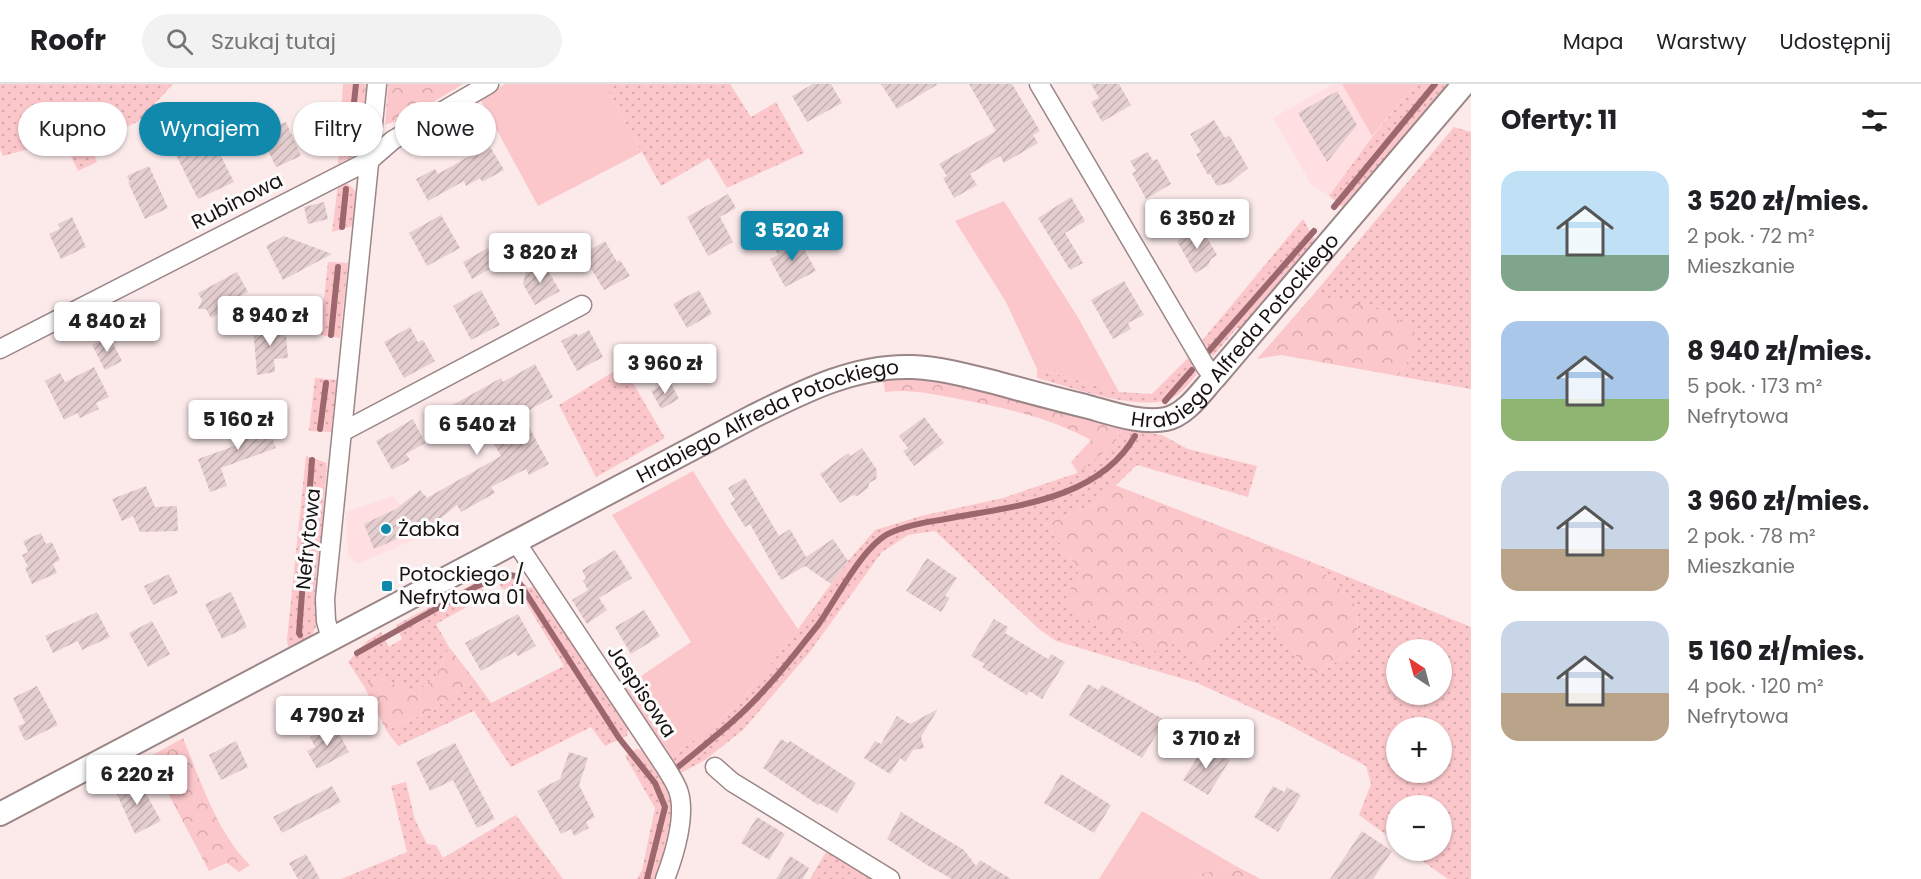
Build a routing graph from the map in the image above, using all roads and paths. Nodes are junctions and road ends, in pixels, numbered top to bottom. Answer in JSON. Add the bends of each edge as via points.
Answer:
{"nodes":[{"id":1,"x":377,"y":84,"type":"edge"},
{"id":2,"x":489,"y":84,"type":"edge"},
{"id":3,"x":1039,"y":84,"type":"edge"},
{"id":4,"x":1464,"y":84,"type":"edge"},
{"id":5,"x":370,"y":160,"type":"junction"},
{"id":6,"x":582,"y":305,"type":"dead end"},
{"id":7,"x":0,"y":349,"type":"edge"},
{"id":8,"x":1214,"y":378,"type":"junction"},
{"id":9,"x":342,"y":432,"type":"junction"},
{"id":10,"x":516,"y":542,"type":"junction"},
{"id":11,"x":331,"y":639,"type":"junction"},
{"id":12,"x":715,"y":767,"type":"dead end"},
{"id":13,"x":0,"y":814,"type":"edge"},
{"id":14,"x":665,"y":879,"type":"edge"},
{"id":15,"x":890,"y":879,"type":"edge"}],
"edges":[{"from":1,"to":5,"type":"street","name":"Nefrytowa"},
{"from":2,"to":5,"type":"street","name":"Rubinowa","via":[[393,140]]},
{"from":3,"to":8,"type":"street"},
{"from":4,"to":8,"type":"street","name":"Hrabiego Alfreda Potockiego"},
{"from":5,"to":7,"type":"street","name":"Rubinowa"},
{"from":5,"to":9,"type":"street","name":"Nefrytowa"},
{"from":6,"to":9,"type":"street"},
{"from":8,"to":10,"type":"street","name":"Hrabiego Alfreda Potockiego","via":[[1178,414],[1167,419],[1144,419],[946,370],[910,367],[845,376],[762,411]]},
{"from":9,"to":11,"type":"street","name":"Nefrytowa","via":[[325,599]]},
{"from":10,"to":11,"type":"street","name":"Hrabiego Alfreda Potockiego"},
{"from":10,"to":14,"type":"street","name":"Jaspisowa","via":[[679,791],[681,819]]},
{"from":11,"to":13,"type":"street","name":"Hrabiego Alfreda Potockiego"},
{"from":12,"to":15,"type":"street","via":[[732,782]]}]}
